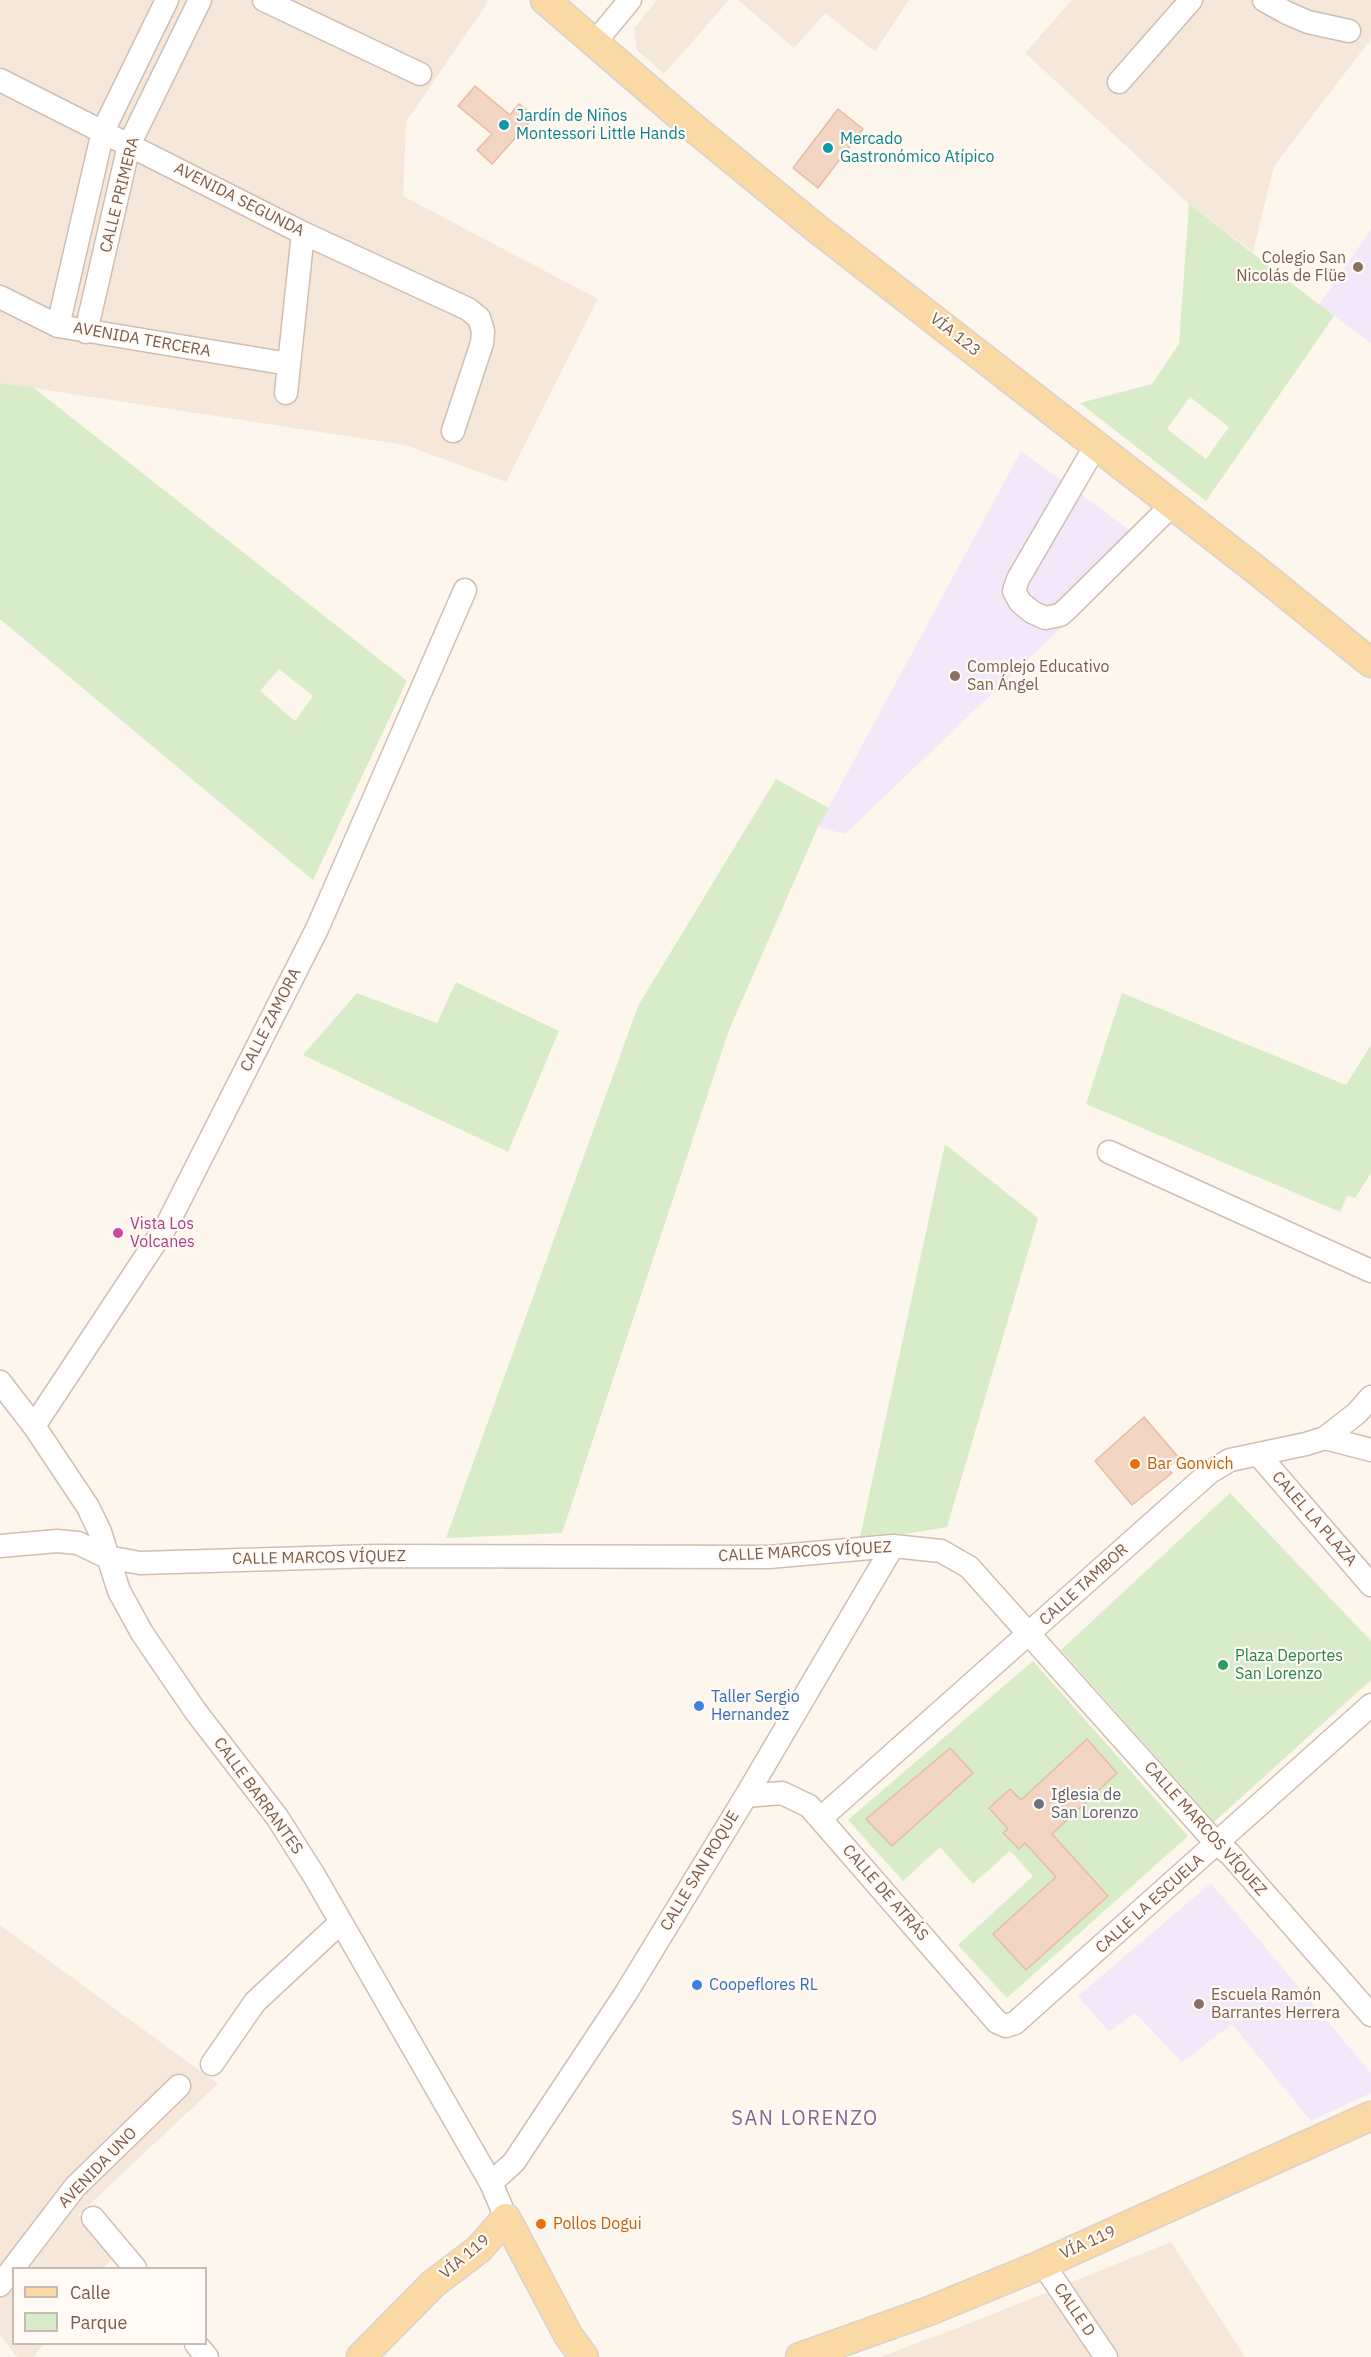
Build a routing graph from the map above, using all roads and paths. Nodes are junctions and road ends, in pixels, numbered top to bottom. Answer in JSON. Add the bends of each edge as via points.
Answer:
{"nodes":[{"id":1,"x":167,"y":0,"type":"edge"},
{"id":2,"x":200,"y":0,"type":"edge"},
{"id":3,"x":264,"y":0,"type":"edge"},
{"id":4,"x":544,"y":0,"type":"edge"},
{"id":5,"x":630,"y":0,"type":"edge"},
{"id":6,"x":1191,"y":0,"type":"edge"},
{"id":7,"x":1264,"y":0,"type":"edge"},
{"id":8,"x":1349,"y":31,"type":"dead end"},
{"id":9,"x":595,"y":42,"type":"junction"},
{"id":10,"x":420,"y":74,"type":"dead end"},
{"id":11,"x":0,"y":80,"type":"edge"},
{"id":12,"x":1119,"y":82,"type":"dead end"},
{"id":13,"x":103,"y":131,"type":"junction"},
{"id":14,"x":129,"y":145,"type":"junction"},
{"id":15,"x":303,"y":233,"type":"junction"},
{"id":16,"x":0,"y":297,"type":"edge"},
{"id":17,"x":58,"y":326,"type":"junction"},
{"id":18,"x":86,"y":332,"type":"junction"},
{"id":19,"x":289,"y":364,"type":"junction"},
{"id":20,"x":286,"y":393,"type":"dead end"},
{"id":21,"x":453,"y":431,"type":"dead end"},
{"id":22,"x":1096,"y":445,"type":"junction"},
{"id":23,"x":1172,"y":505,"type":"junction"},
{"id":24,"x":465,"y":590,"type":"dead end"},
{"id":25,"x":1371,"y":663,"type":"edge"},
{"id":26,"x":1109,"y":1152,"type":"dead end"},
{"id":27,"x":1371,"y":1271,"type":"edge"},
{"id":28,"x":0,"y":1382,"type":"edge"},
{"id":29,"x":1371,"y":1397,"type":"edge"},
{"id":30,"x":34,"y":1426,"type":"junction"},
{"id":31,"x":1325,"y":1437,"type":"junction"},
{"id":32,"x":1371,"y":1450,"type":"edge"},
{"id":33,"x":1257,"y":1454,"type":"junction"},
{"id":34,"x":0,"y":1546,"type":"edge"},
{"id":35,"x":893,"y":1546,"type":"junction"},
{"id":36,"x":106,"y":1557,"type":"junction"},
{"id":37,"x":1371,"y":1585,"type":"edge"},
{"id":38,"x":1029,"y":1634,"type":"junction"},
{"id":39,"x":1371,"y":1705,"type":"edge"},
{"id":40,"x":746,"y":1796,"type":"junction"},
{"id":41,"x":820,"y":1819,"type":"junction"},
{"id":42,"x":1217,"y":1844,"type":"junction"},
{"id":43,"x":342,"y":1922,"type":"junction"},
{"id":44,"x":1371,"y":2015,"type":"edge"},
{"id":45,"x":1006,"y":2026,"type":"joint"},
{"id":46,"x":212,"y":2064,"type":"dead end"},
{"id":47,"x":179,"y":2086,"type":"dead end"},
{"id":48,"x":1371,"y":2116,"type":"edge"},
{"id":49,"x":491,"y":2183,"type":"junction"},
{"id":50,"x":93,"y":2218,"type":"dead end"},
{"id":51,"x":506,"y":2218,"type":"junction"},
{"id":52,"x":1043,"y":2264,"type":"junction"},
{"id":53,"x":14,"y":2267,"type":"edge"},
{"id":54,"x":134,"y":2267,"type":"edge"},
{"id":55,"x":12,"y":2269,"type":"edge"},
{"id":56,"x":0,"y":2285,"type":"edge"},
{"id":57,"x":198,"y":2345,"type":"edge"},
{"id":58,"x":836,"y":2352,"type":"edge"},
{"id":59,"x":207,"y":2357,"type":"edge"},
{"id":60,"x":361,"y":2357,"type":"edge"},
{"id":61,"x":584,"y":2357,"type":"edge"},
{"id":62,"x":800,"y":2357,"type":"edge"},
{"id":63,"x":1106,"y":2357,"type":"edge"}],
"edges":[{"from":1,"to":13,"type":"street","name":"CALLE PRIMERA"},
{"from":2,"to":14,"type":"street","name":"CALLE PRIMERA"},
{"from":3,"to":10,"type":"street"},
{"from":4,"to":9,"type":"main road","name":"VÍA 123"},
{"from":5,"to":9,"type":"street"},
{"from":6,"to":12,"type":"street"},
{"from":7,"to":8,"type":"street","via":[[1308,22]]},
{"from":9,"to":22,"type":"main road","name":"VÍA 123","via":[[807,220]]},
{"from":11,"to":13,"type":"street","name":"AVENIDA SEGUNDA"},
{"from":13,"to":14,"type":"street","name":"AVENIDA SEGUNDA"},
{"from":13,"to":17,"type":"street","name":"CALLE PRIMERA"},
{"from":14,"to":15,"type":"street","name":"AVENIDA SEGUNDA"},
{"from":14,"to":18,"type":"street","name":"CALLE PRIMERA"},
{"from":15,"to":19,"type":"street"},
{"from":15,"to":21,"type":"street","name":"AVENIDA SEGUNDA","via":[[468,309],[478,318],[482,343]]},
{"from":16,"to":17,"type":"street","name":"AVENIDA TERCERA"},
{"from":17,"to":18,"type":"street","name":"AVENIDA TERCERA"},
{"from":18,"to":19,"type":"street","name":"AVENIDA TERCERA"},
{"from":19,"to":20,"type":"street"},
{"from":22,"to":23,"type":"main road","name":"VÍA 123"},
{"from":22,"to":23,"type":"street","via":[[1018,579],[1014,591],[1032,612],[1045,618],[1068,609]]},
{"from":23,"to":25,"type":"main road","name":"VÍA 123"},
{"from":24,"to":30,"type":"street","name":"CALLE ZAMORA","via":[[316,929],[168,1223]]},
{"from":26,"to":27,"type":"street"},
{"from":28,"to":30,"type":"street","name":"CALLE BARRANTES"},
{"from":29,"to":31,"type":"street","name":"CALLE TAMBOR"},
{"from":30,"to":36,"type":"street","name":"CALLE BARRANTES","via":[[88,1507]]},
{"from":31,"to":32,"type":"street"},
{"from":31,"to":33,"type":"street","name":"CALLE TAMBOR"},
{"from":33,"to":37,"type":"street","name":"CALEL LA PLAZA"},
{"from":33,"to":38,"type":"street","name":"CALLE TAMBOR","via":[[1230,1460],[1210,1472]]},
{"from":34,"to":36,"type":"street","name":"CALLE MARCOS VÍQUEZ","via":[[78,1543]]},
{"from":35,"to":36,"type":"street","name":"CALLE MARCOS VÍQUEZ","via":[[769,1557],[376,1556],[140,1563]]},
{"from":35,"to":38,"type":"street","name":"CALLE MARCOS VÍQUEZ","via":[[940,1551],[957,1558]]},
{"from":35,"to":40,"type":"street","name":"CALLE SAN ROQUE"},
{"from":36,"to":43,"type":"street","name":"CALLE BARRANTES","via":[[142,1633],[196,1712],[277,1816]]},
{"from":38,"to":41,"type":"street","name":"CALLE TAMBOR"},
{"from":38,"to":42,"type":"street","name":"CALLE MARCOS VÍQUEZ"},
{"from":39,"to":42,"type":"street","name":"CALLE LA ESCUELA"},
{"from":40,"to":41,"type":"street","name":"CALLE DE ATRÁS","via":[[782,1793],[809,1806]]},
{"from":40,"to":49,"type":"street","name":"CALLE SAN ROQUE","via":[[626,1993],[514,2162]]},
{"from":41,"to":45,"type":"street","name":"CALLE DE ATRÁS","via":[[997,2022]]},
{"from":42,"to":44,"type":"street","name":"CALLE MARCOS VÍQUEZ"},
{"from":42,"to":45,"type":"street","name":"CALLE LA ESCUELA","via":[[1015,2024]]},
{"from":43,"to":46,"type":"street","via":[[255,2002]]},
{"from":43,"to":49,"type":"street","name":"CALLE BARRANTES"},
{"from":47,"to":53,"type":"street","name":"AVENIDA UNO","via":[[75,2187]]},
{"from":48,"to":52,"type":"main road","name":"VÍA 119"},
{"from":49,"to":51,"type":"street","name":"CALLE BARRANTES"},
{"from":50,"to":54,"type":"street"},
{"from":51,"to":60,"type":"main road","name":"VÍA 119","via":[[479,2249],[433,2284]]},
{"from":51,"to":61,"type":"main road","name":"VÍA 119"},
{"from":52,"to":58,"type":"main road","name":"VÍA 119"},
{"from":52,"to":63,"type":"street","name":"CALLE D"},
{"from":55,"to":56,"type":"street","name":"AVENIDA UNO"},
{"from":57,"to":59,"type":"street"},
{"from":58,"to":62,"type":"main road","name":"VÍA 119"}]}
